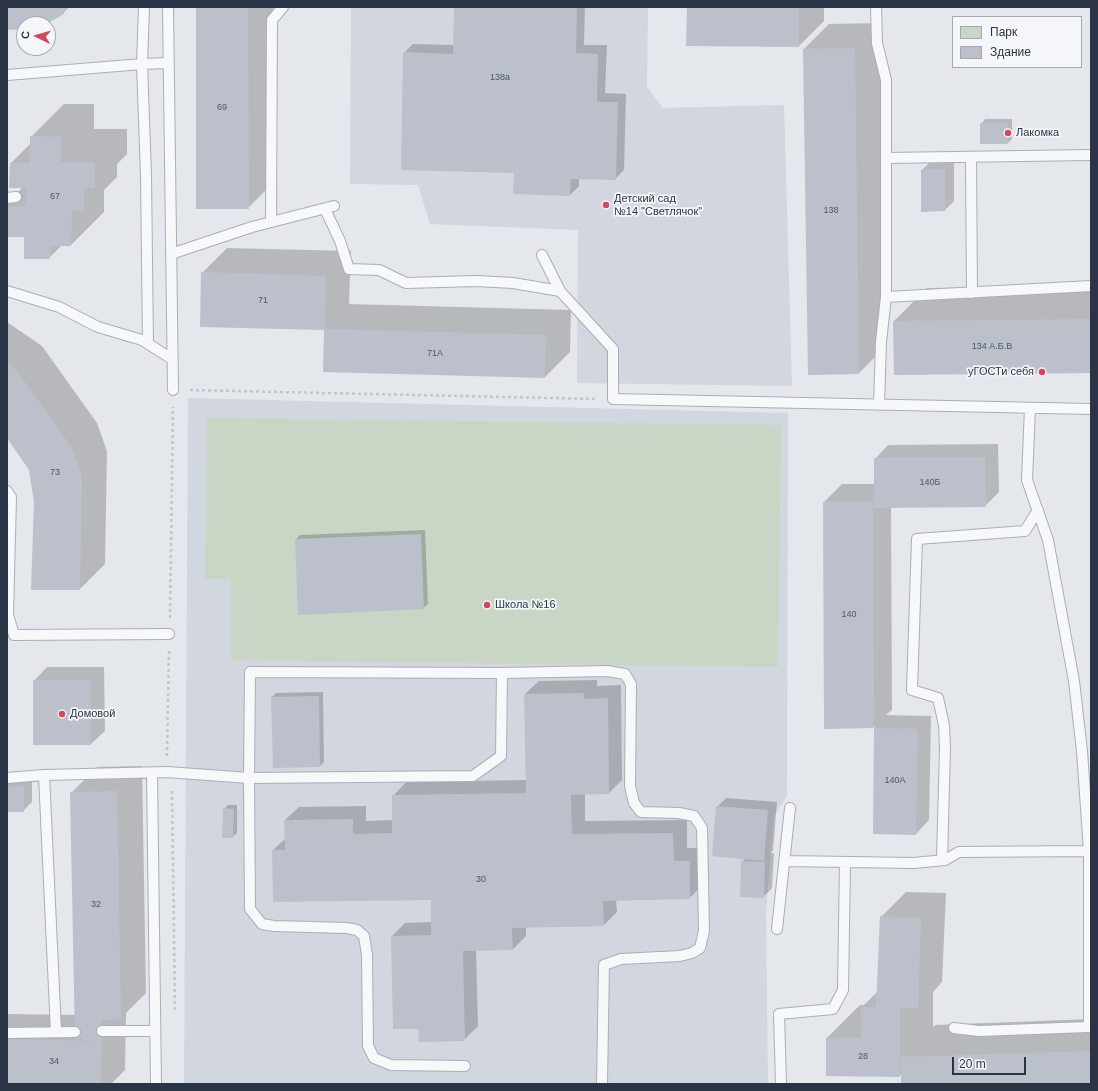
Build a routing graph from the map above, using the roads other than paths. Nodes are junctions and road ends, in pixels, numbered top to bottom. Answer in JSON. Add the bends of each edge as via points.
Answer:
{"nodes":[{"id":1,"x":144,"y":7,"type":"edge"},
{"id":2,"x":168,"y":7,"type":"edge"},
{"id":3,"x":283,"y":7,"type":"edge"},
{"id":4,"x":876,"y":7,"type":"edge"},
{"id":5,"x":168,"y":63,"type":"junction"},
{"id":6,"x":142,"y":64,"type":"junction"},
{"id":7,"x":7,"y":75,"type":"edge"},
{"id":8,"x":1091,"y":155,"type":"edge"},
{"id":9,"x":971,"y":157,"type":"junction"},
{"id":10,"x":886,"y":158,"type":"junction"},
{"id":11,"x":271,"y":222,"type":"junction"},
{"id":12,"x":172,"y":254,"type":"junction"},
{"id":13,"x":542,"y":255,"type":"dead end"},
{"id":14,"x":1091,"y":286,"type":"edge"},
{"id":15,"x":560,"y":290,"type":"junction"},
{"id":16,"x":7,"y":291,"type":"edge"},
{"id":17,"x":972,"y":293,"type":"junction"},
{"id":18,"x":886,"y":298,"type":"junction"},
{"id":19,"x":148,"y":344,"type":"junction"},
{"id":20,"x":172,"y":359,"type":"junction"},
{"id":21,"x":173,"y":390,"type":"road end"},
{"id":22,"x":879,"y":405,"type":"junction"},
{"id":23,"x":1030,"y":408,"type":"junction"},
{"id":24,"x":1091,"y":409,"type":"edge"},
{"id":25,"x":7,"y":491,"type":"edge"},
{"id":26,"x":1038,"y":510,"type":"junction"},
{"id":27,"x":170,"y":634,"type":"road end"},
{"id":28,"x":10,"y":635,"type":"edge"},
{"id":29,"x":502,"y":673,"type":"junction"},
{"id":30,"x":152,"y":773,"type":"junction"},
{"id":31,"x":44,"y":775,"type":"junction"},
{"id":32,"x":7,"y":778,"type":"edge"},
{"id":33,"x":249,"y":778,"type":"junction"},
{"id":34,"x":790,"y":808,"type":"dead end"},
{"id":35,"x":1089,"y":850,"type":"junction"},
{"id":36,"x":942,"y":860,"type":"junction"},
{"id":37,"x":785,"y":861,"type":"junction"},
{"id":38,"x":845,"y":862,"type":"junction"},
{"id":39,"x":777,"y":929,"type":"dead end"},
{"id":40,"x":954,"y":1028,"type":"dead end"},
{"id":41,"x":1090,"y":1029,"type":"edge"},
{"id":42,"x":102,"y":1031,"type":"dead end"},
{"id":43,"x":155,"y":1031,"type":"junction"},
{"id":44,"x":56,"y":1032,"type":"junction"},
{"id":45,"x":75,"y":1032,"type":"dead end"},
{"id":46,"x":7,"y":1033,"type":"edge"},
{"id":47,"x":465,"y":1066,"type":"dead end"},
{"id":48,"x":156,"y":1084,"type":"edge"},
{"id":49,"x":602,"y":1084,"type":"edge"},
{"id":50,"x":781,"y":1084,"type":"edge"}],
"edges":[{"from":1,"to":6,"type":"lane"},
{"from":2,"to":5,"type":"lane"},
{"from":3,"to":11,"type":"lane","via":[[272,20]]},
{"from":4,"to":10,"type":"lane","via":[[877,43],[886,80]]},
{"from":5,"to":6,"type":"lane"},
{"from":5,"to":12,"type":"lane"},
{"from":6,"to":7,"type":"lane"},
{"from":6,"to":19,"type":"lane"},
{"from":8,"to":9,"type":"lane"},
{"from":9,"to":10,"type":"lane"},
{"from":9,"to":17,"type":"lane"},
{"from":10,"to":18,"type":"lane"},
{"from":11,"to":12,"type":"lane"},
{"from":11,"to":15,"type":"lane","via":[[329,207],[349,269],[379,270],[406,283],[476,281]]},
{"from":12,"to":20,"type":"lane"},
{"from":13,"to":15,"type":"lane"},
{"from":14,"to":17,"type":"lane"},
{"from":15,"to":22,"type":"lane","via":[[613,350],[614,399]]},
{"from":16,"to":19,"type":"lane","via":[[59,307],[98,327]]},
{"from":17,"to":18,"type":"lane"},
{"from":18,"to":22,"type":"lane","via":[[881,342]]},
{"from":19,"to":20,"type":"lane"},
{"from":20,"to":21,"type":"lane"},
{"from":22,"to":23,"type":"lane"},
{"from":23,"to":24,"type":"lane"},
{"from":23,"to":26,"type":"lane","via":[[1027,480]]},
{"from":25,"to":28,"type":"lane","via":[[11,497],[8,615]]},
{"from":26,"to":35,"type":"lane","via":[[1048,540],[1074,681]]},
{"from":26,"to":36,"type":"lane","via":[[1025,531],[917,539],[912,690],[938,698],[944,725],[946,748]]},
{"from":27,"to":28,"type":"lane"},
{"from":29,"to":33,"type":"lane","via":[[501,756],[473,776]]},
{"from":29,"to":33,"type":"lane","via":[[250,672]]},
{"from":29,"to":49,"type":"lane","via":[[607,671],[625,674],[631,684],[630,786],[634,803],[641,812],[694,816],[702,828],[704,931],[700,948],[680,956],[621,959],[604,965]]},
{"from":30,"to":31,"type":"lane"},
{"from":30,"to":33,"type":"lane"},
{"from":30,"to":43,"type":"lane"},
{"from":31,"to":32,"type":"lane"},
{"from":31,"to":44,"type":"lane"},
{"from":33,"to":47,"type":"lane","via":[[250,909],[262,924],[346,928],[357,930],[364,936],[367,955],[368,1046],[374,1058],[391,1065]]},
{"from":34,"to":37,"type":"lane"},
{"from":35,"to":36,"type":"lane","via":[[959,852]]},
{"from":35,"to":41,"type":"lane"},
{"from":36,"to":38,"type":"lane","via":[[914,863]]},
{"from":37,"to":38,"type":"lane"},
{"from":37,"to":39,"type":"lane"},
{"from":38,"to":50,"type":"lane","via":[[843,990],[833,1008],[779,1014]]},
{"from":40,"to":41,"type":"lane","via":[[979,1031]]},
{"from":42,"to":43,"type":"lane"},
{"from":43,"to":48,"type":"lane"},
{"from":44,"to":45,"type":"lane"},
{"from":44,"to":46,"type":"lane"}]}
